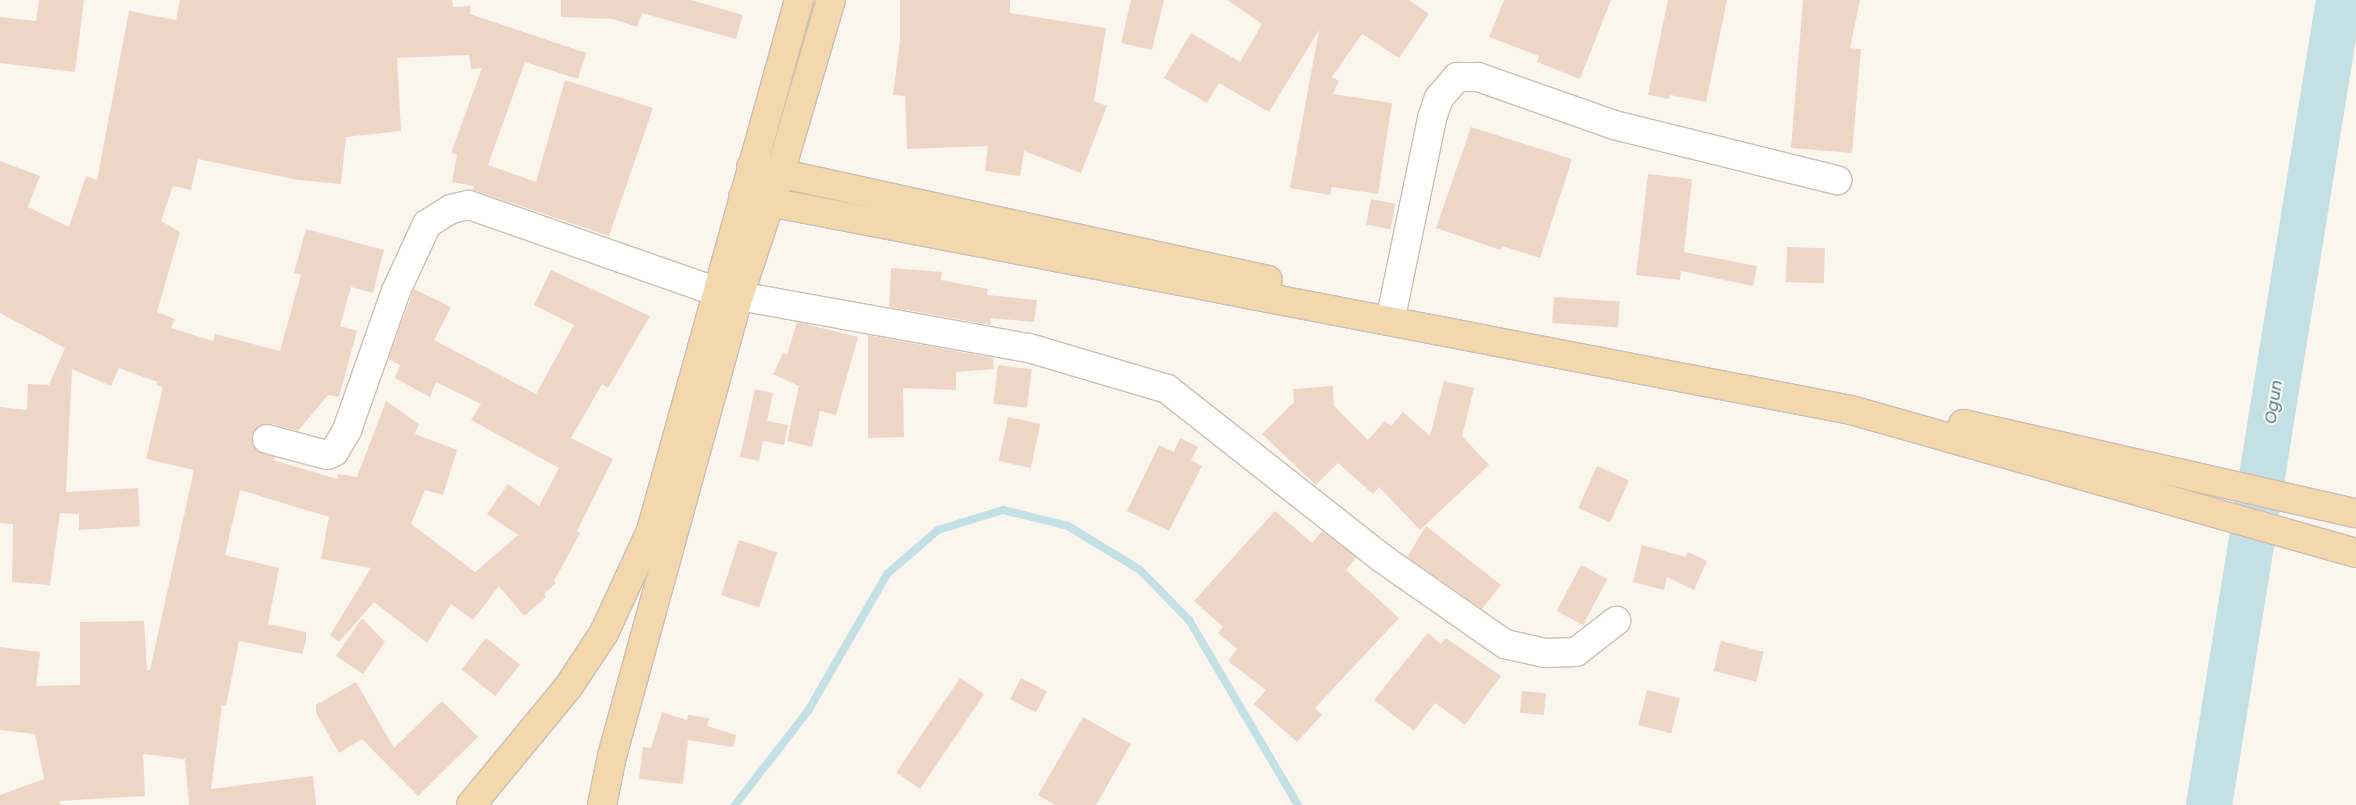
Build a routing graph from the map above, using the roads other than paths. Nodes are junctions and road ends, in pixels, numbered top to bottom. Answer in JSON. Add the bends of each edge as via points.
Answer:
{"nodes":[{"id":1,"x":799,"y":0,"type":"edge"},
{"id":2,"x":831,"y":0,"type":"edge"},
{"id":3,"x":751,"y":167,"type":"junction"},
{"id":4,"x":780,"y":173,"type":"junction"},
{"id":5,"x":1837,"y":180,"type":"dead end"},
{"id":6,"x":756,"y":200,"type":"junction"},
{"id":7,"x":728,"y":294,"type":"junction"},
{"id":8,"x":1394,"y":307,"type":"junction"},
{"id":9,"x":266,"y":439,"type":"dead end"},
{"id":10,"x":2356,"y":513,"type":"edge"},
{"id":11,"x":2356,"y":553,"type":"edge"},
{"id":12,"x":1616,"y":621,"type":"dead end"},
{"id":13,"x":471,"y":805,"type":"edge"},
{"id":14,"x":602,"y":805,"type":"edge"}],
"edges":[{"from":1,"to":3,"type":"main road"},
{"from":2,"to":4,"type":"main road"},
{"from":3,"to":4,"type":"main road"},
{"from":3,"to":6,"type":"main road"},
{"from":4,"to":6,"type":"main road"},
{"from":4,"to":8,"type":"main road"},
{"from":5,"to":8,"type":"street","via":[[1614,125],[1478,78],[1457,77],[1439,98],[1432,118]]},
{"from":6,"to":7,"type":"main road"},
{"from":6,"to":11,"type":"main road","via":[[1851,410]]},
{"from":7,"to":9,"type":"street","via":[[469,205],[451,209],[428,224],[396,291],[347,430],[334,452],[327,455]]},
{"from":7,"to":12,"type":"street","via":[[1029,348],[1167,389],[1383,559],[1505,644],[1545,654],[1576,652]]},
{"from":7,"to":13,"type":"main road","via":[[651,531],[631,580],[604,633],[569,686]]},
{"from":7,"to":14,"type":"main road"},
{"from":8,"to":10,"type":"main road","via":[[1810,390]]}]}
